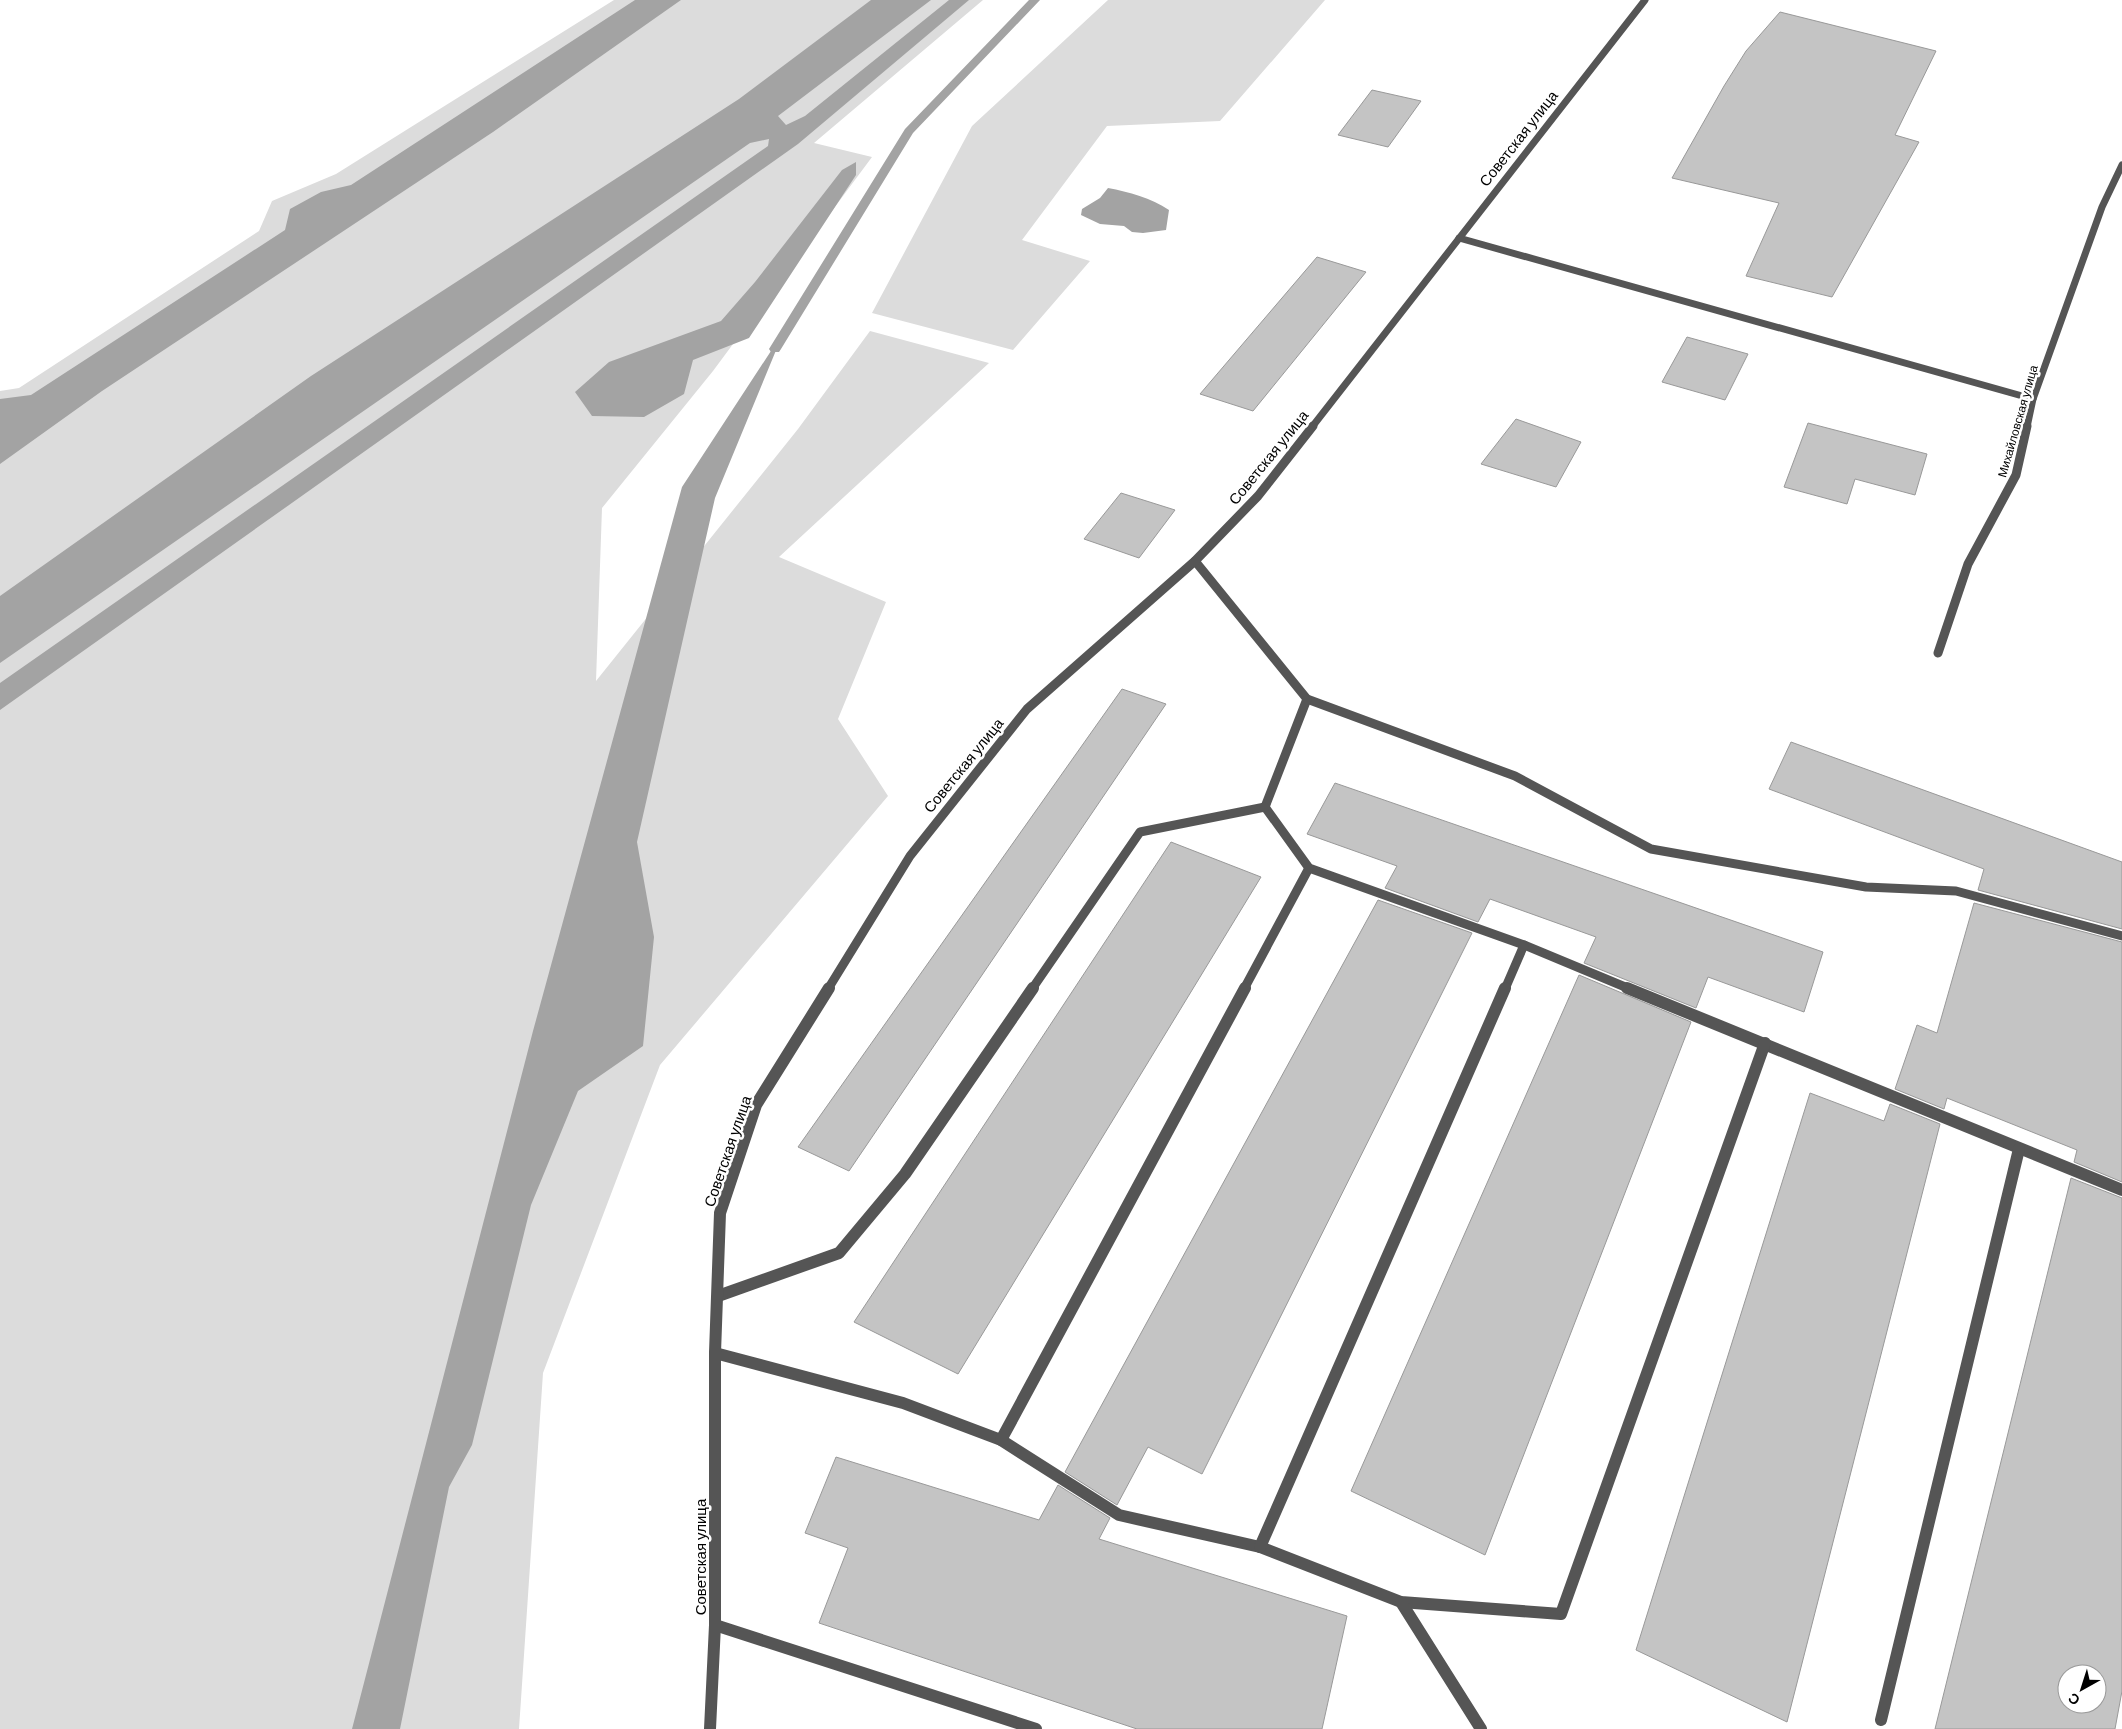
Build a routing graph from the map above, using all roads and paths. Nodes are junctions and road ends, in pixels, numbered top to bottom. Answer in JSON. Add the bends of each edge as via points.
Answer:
{"nodes":[{"id":1,"x":1644,"y":0,"type":"edge"},
{"id":2,"x":2122,"y":165,"type":"edge"},
{"id":3,"x":1459,"y":238,"type":"junction"},
{"id":4,"x":2033,"y":399,"type":"junction"},
{"id":5,"x":1195,"y":561,"type":"junction"},
{"id":6,"x":1938,"y":653,"type":"dead end"},
{"id":7,"x":1307,"y":699,"type":"junction"},
{"id":8,"x":1265,"y":807,"type":"junction"},
{"id":9,"x":1309,"y":868,"type":"junction"},
{"id":10,"x":2122,"y":936,"type":"edge"},
{"id":11,"x":1524,"y":945,"type":"junction"},
{"id":12,"x":1766,"y":1043,"type":"junction"},
{"id":13,"x":2019,"y":1149,"type":"junction"},
{"id":14,"x":2122,"y":1190,"type":"edge"},
{"id":15,"x":718,"y":1296,"type":"junction"},
{"id":16,"x":715,"y":1353,"type":"junction"},
{"id":17,"x":1001,"y":1440,"type":"junction"},
{"id":18,"x":1260,"y":1547,"type":"junction"},
{"id":19,"x":1401,"y":1602,"type":"junction"},
{"id":20,"x":714,"y":1625,"type":"junction"},
{"id":21,"x":1881,"y":1720,"type":"dead end"},
{"id":22,"x":710,"y":1729,"type":"edge"},
{"id":23,"x":1036,"y":1729,"type":"edge"},
{"id":24,"x":1481,"y":1729,"type":"edge"}],
"edges":[{"from":1,"to":3,"type":"street","name":"Советская улица"},
{"from":2,"to":4,"type":"street","name":"Михайловская улица","via":[[2102,207]]},
{"from":3,"to":4,"type":"street"},
{"from":3,"to":5,"type":"street","name":"Советская улица","via":[[1258,496]]},
{"from":4,"to":6,"type":"street","name":"Михайловская улица","via":[[2016,475],[1968,564]]},
{"from":5,"to":7,"type":"street"},
{"from":5,"to":15,"type":"street","name":"Советская улица","via":[[1026,709],[910,856],[756,1105],[720,1213]]},
{"from":7,"to":8,"type":"street"},
{"from":7,"to":10,"type":"street","via":[[1515,776],[1651,849],[1866,887],[1956,891]]},
{"from":8,"to":9,"type":"street"},
{"from":8,"to":15,"type":"street","via":[[1140,832],[905,1174],[839,1253]]},
{"from":9,"to":11,"type":"street"},
{"from":9,"to":17,"type":"street"},
{"from":11,"to":12,"type":"street"},
{"from":11,"to":18,"type":"street"},
{"from":12,"to":13,"type":"street"},
{"from":12,"to":19,"type":"street","via":[[1561,1614]]},
{"from":13,"to":14,"type":"street"},
{"from":13,"to":21,"type":"street"},
{"from":15,"to":16,"type":"street","name":"Советская улица"},
{"from":16,"to":17,"type":"street","via":[[903,1403]]},
{"from":16,"to":20,"type":"street","name":"Советская улица"},
{"from":17,"to":18,"type":"street","via":[[1119,1515]]},
{"from":18,"to":19,"type":"street"},
{"from":19,"to":24,"type":"street"},
{"from":20,"to":22,"type":"street","name":"Советская улица"},
{"from":20,"to":23,"type":"street"}]}
